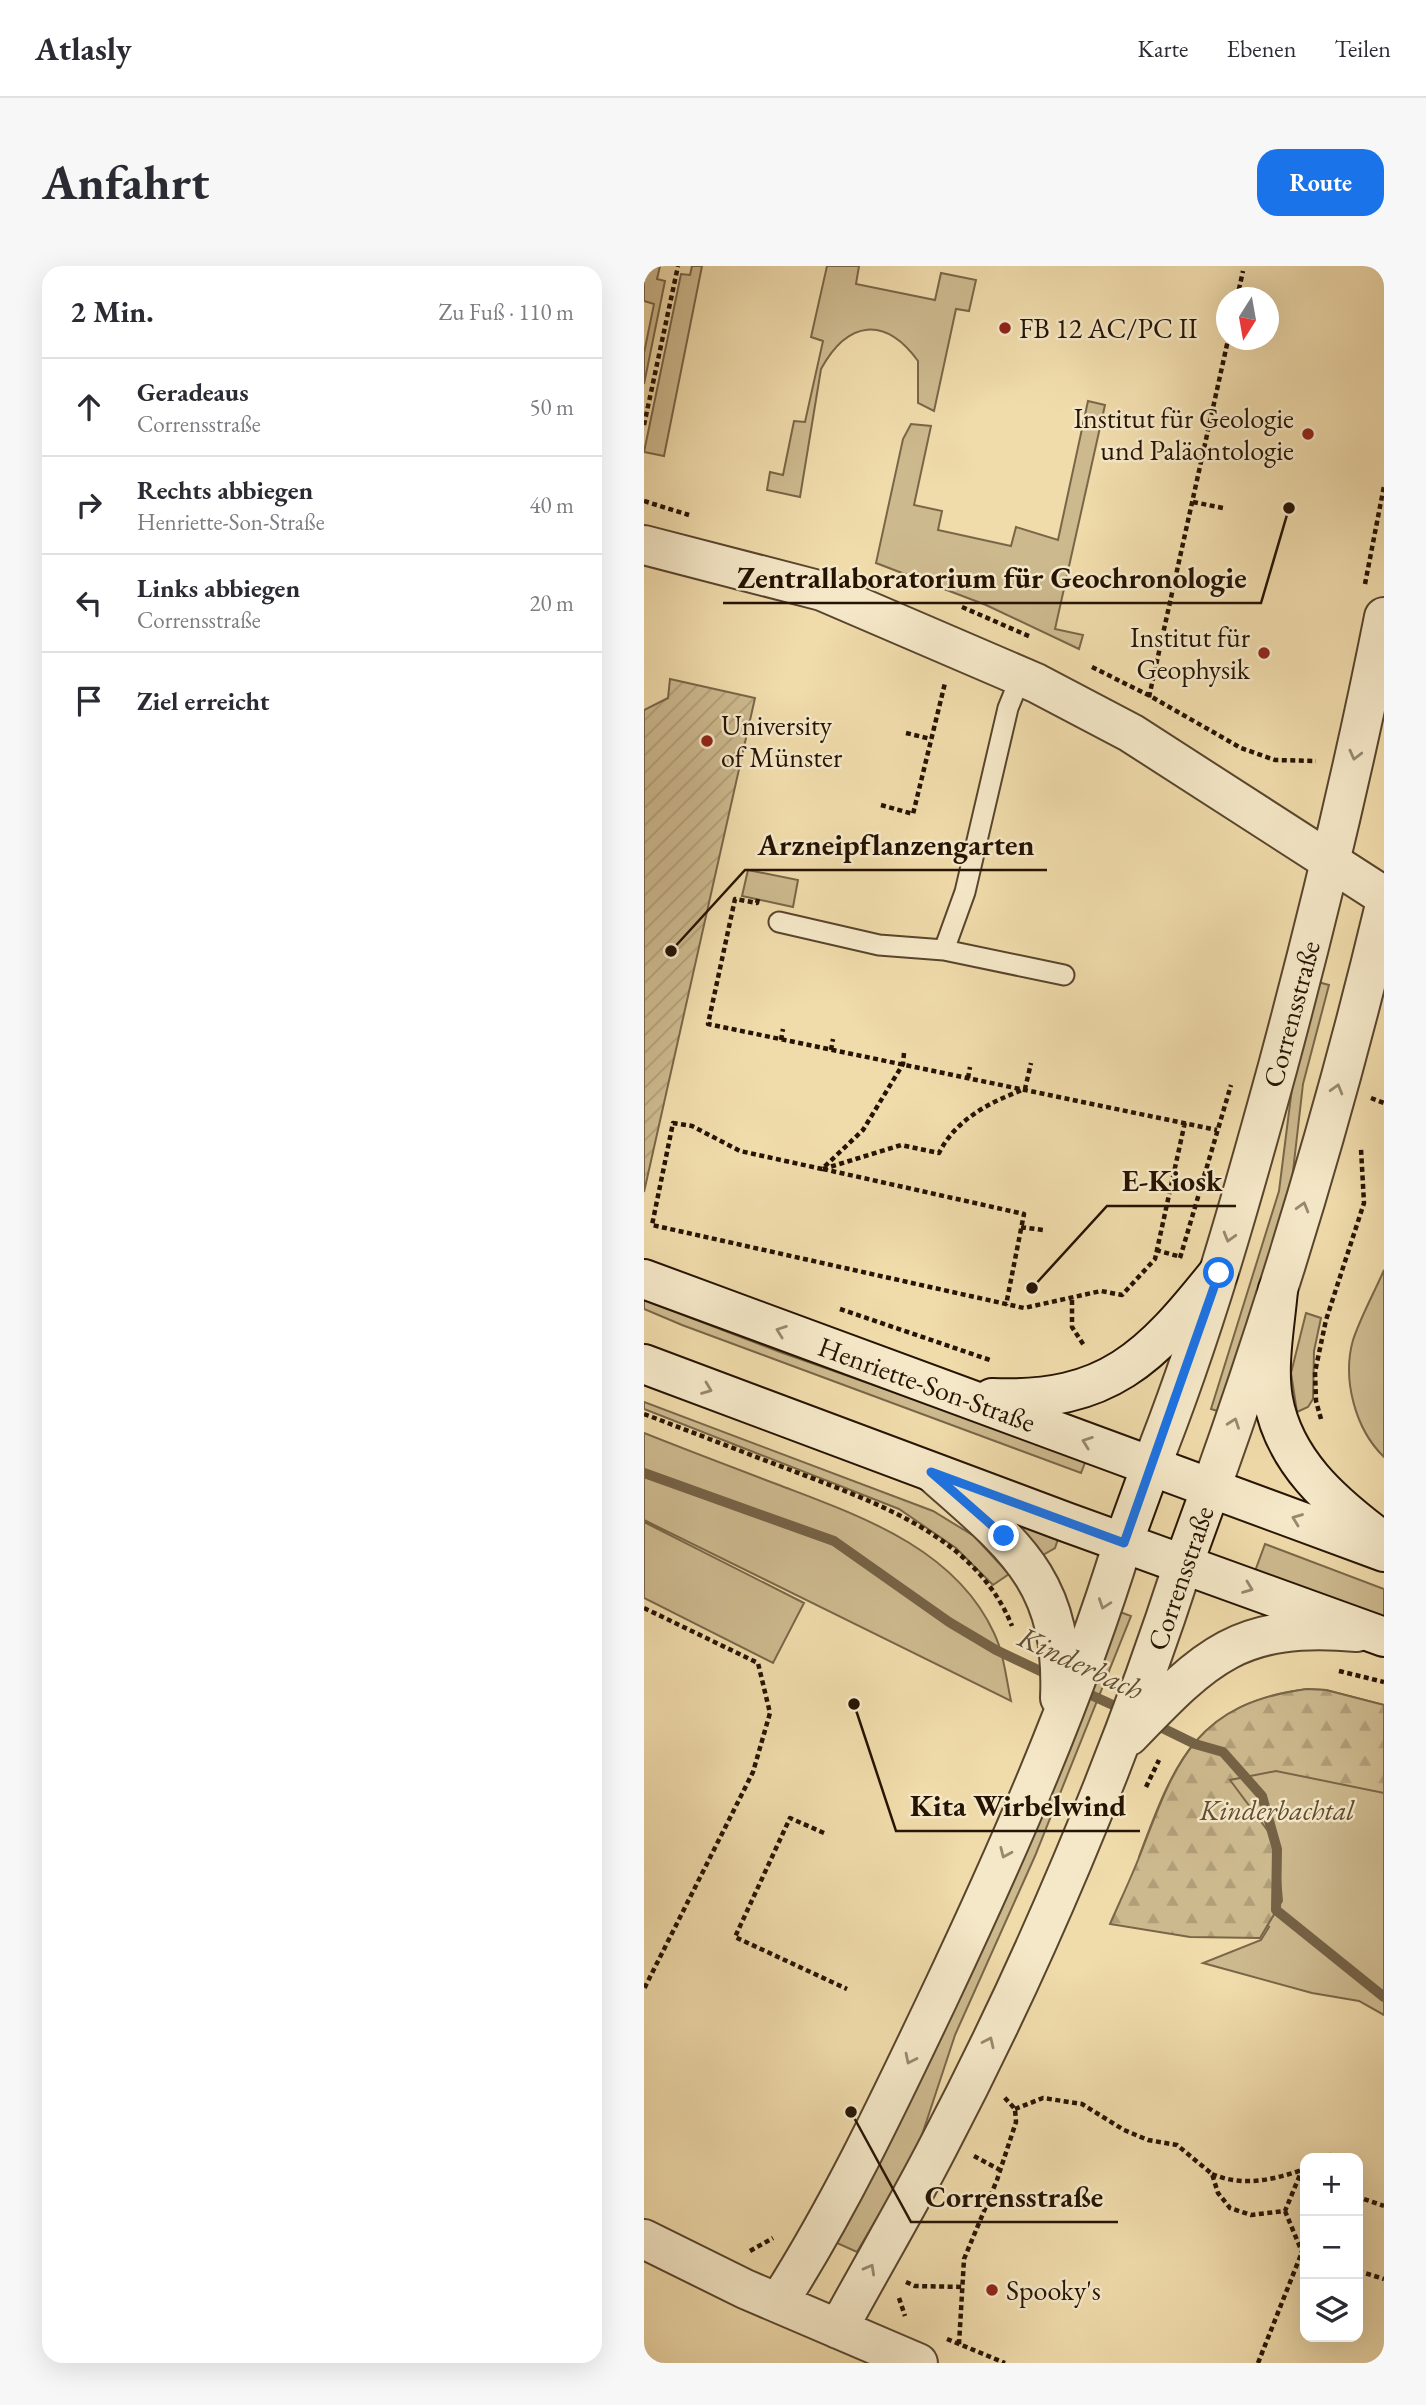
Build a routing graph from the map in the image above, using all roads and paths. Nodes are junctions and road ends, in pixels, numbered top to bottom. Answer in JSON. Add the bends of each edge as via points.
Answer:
{"nodes":[{"id":1,"x":678,"y":266,"type":"edge"},
{"id":2,"x":1243,"y":271,"type":"dead end"},
{"id":3,"x":1239,"y":287,"type":"edge"},
{"id":4,"x":1226,"y":350,"type":"edge"},
{"id":5,"x":644,"y":425,"type":"edge"},
{"id":6,"x":1384,"y":485,"type":"edge"},
{"id":7,"x":1193,"y":502,"type":"junction"},
{"id":8,"x":1223,"y":508,"type":"dead end"},
{"id":9,"x":644,"y":545,"type":"edge"},
{"id":10,"x":1374,"y":605,"type":"edge"},
{"id":11,"x":1021,"y":676,"type":"junction"},
{"id":12,"x":946,"y":679,"type":"dead end"},
{"id":13,"x":906,"y":733,"type":"dead end"},
{"id":14,"x":1131,"y":733,"type":"junction"},
{"id":15,"x":931,"y":739,"type":"junction"},
{"id":16,"x":1322,"y":751,"type":"dead end"},
{"id":17,"x":1314,"y":770,"type":"dead end"},
{"id":18,"x":881,"y":805,"type":"dead end"},
{"id":19,"x":1330,"y":861,"type":"junction"},
{"id":20,"x":1384,"y":896,"type":"edge"},
{"id":21,"x":758,"y":899,"type":"dead end"},
{"id":22,"x":1384,"y":909,"type":"edge"},
{"id":23,"x":779,"y":922,"type":"dead end"},
{"id":24,"x":944,"y":950,"type":"junction"},
{"id":25,"x":1064,"y":975,"type":"dead end"},
{"id":26,"x":783,"y":1029,"type":"dead end"},
{"id":27,"x":833,"y":1039,"type":"dead end"},
{"id":28,"x":781,"y":1040,"type":"junction"},
{"id":29,"x":831,"y":1050,"type":"junction"},
{"id":30,"x":904,"y":1053,"type":"dead end"},
{"id":31,"x":1031,"y":1063,"type":"dead end"},
{"id":32,"x":903,"y":1064,"type":"junction"},
{"id":33,"x":970,"y":1067,"type":"dead end"},
{"id":34,"x":1234,"y":1073,"type":"dead end"},
{"id":35,"x":968,"y":1078,"type":"junction"},
{"id":36,"x":1025,"y":1089,"type":"junction"},
{"id":37,"x":1361,"y":1139,"type":"dead end"},
{"id":38,"x":822,"y":1169,"type":"junction"},
{"id":39,"x":1021,"y":1227,"type":"junction"},
{"id":40,"x":1043,"y":1230,"type":"dead end"},
{"id":41,"x":1156,"y":1250,"type":"junction"},
{"id":42,"x":1181,"y":1257,"type":"junction"},
{"id":43,"x":1177,"y":1270,"type":"dead end"},
{"id":44,"x":1219,"y":1273,"type":"junction"},
{"id":45,"x":644,"y":1279,"type":"edge"},
{"id":46,"x":1278,"y":1290,"type":"junction"},
{"id":47,"x":1072,"y":1300,"type":"junction"},
{"id":48,"x":1006,"y":1305,"type":"junction"},
{"id":49,"x":830,"y":1307,"type":"dead end"},
{"id":50,"x":1089,"y":1353,"type":"dead end"},
{"id":51,"x":1003,"y":1362,"type":"dead end"},
{"id":52,"x":644,"y":1364,"type":"edge"},
{"id":53,"x":962,"y":1396,"type":"junction"},
{"id":54,"x":644,"y":1414,"type":"edge"},
{"id":55,"x":1323,"y":1426,"type":"dead end"},
{"id":56,"x":1151,"y":1466,"type":"junction"},
{"id":57,"x":931,"y":1472,"type":"junction"},
{"id":58,"x":1211,"y":1488,"type":"junction"},
{"id":59,"x":1384,"y":1542,"type":"edge"},
{"id":60,"x":1124,"y":1543,"type":"junction"},
{"id":61,"x":1384,"y":1552,"type":"edge"},
{"id":62,"x":1184,"y":1565,"type":"junction"},
{"id":63,"x":644,"y":1608,"type":"edge"},
{"id":64,"x":1014,"y":1632,"type":"dead end"},
{"id":65,"x":1380,"y":1635,"type":"edge"},
{"id":66,"x":1071,"y":1658,"type":"junction"},
{"id":67,"x":1327,"y":1669,"type":"dead end"},
{"id":68,"x":1384,"y":1682,"type":"edge"},
{"id":69,"x":1152,"y":1696,"type":"junction"},
{"id":70,"x":824,"y":1833,"type":"dead end"},
{"id":71,"x":644,"y":1989,"type":"edge"},
{"id":72,"x":847,"y":1989,"type":"dead end"},
{"id":73,"x":1002,"y":2096,"type":"dead end"},
{"id":74,"x":1015,"y":2109,"type":"junction"},
{"id":75,"x":973,"y":2156,"type":"dead end"},
{"id":76,"x":1000,"y":2170,"type":"junction"},
{"id":77,"x":1300,"y":2170,"type":"edge"},
{"id":78,"x":1212,"y":2174,"type":"junction"},
{"id":79,"x":1300,"y":2178,"type":"edge"},
{"id":80,"x":1363,"y":2198,"type":"edge"},
{"id":81,"x":1384,"y":2206,"type":"edge"},
{"id":82,"x":1285,"y":2211,"type":"junction"},
{"id":83,"x":644,"y":2239,"type":"edge"},
{"id":84,"x":1300,"y":2244,"type":"edge"},
{"id":85,"x":1300,"y":2263,"type":"edge"},
{"id":86,"x":1363,"y":2273,"type":"edge"},
{"id":87,"x":898,"y":2279,"type":"dead end"},
{"id":88,"x":1384,"y":2279,"type":"edge"},
{"id":89,"x":963,"y":2287,"type":"junction"},
{"id":90,"x":778,"y":2303,"type":"junction"},
{"id":91,"x":838,"y":2329,"type":"junction"},
{"id":92,"x":958,"y":2344,"type":"junction"},
{"id":93,"x":932,"y":2351,"type":"edge"},
{"id":94,"x":1004,"y":2363,"type":"edge"},
{"id":95,"x":1258,"y":2363,"type":"edge"}],
"edges":[{"from":1,"to":5,"type":"path"},
{"from":2,"to":3,"type":"path"},
{"from":4,"to":7,"type":"path"},
{"from":6,"to":10,"type":"path"},
{"from":7,"to":8,"type":"path"},
{"from":7,"to":14,"type":"path","via":[[1150,696]]},
{"from":9,"to":11,"type":"street","via":[[822,592]]},
{"from":10,"to":19,"type":"street","name":"Corrensstraße","one_way":true,"via":[[1362,727]]},
{"from":11,"to":14,"type":"street"},
{"from":11,"to":24,"type":"lane","via":[[1008,708],[965,892]]},
{"from":12,"to":15,"type":"path"},
{"from":13,"to":15,"type":"path"},
{"from":14,"to":19,"type":"street"},
{"from":15,"to":18,"type":"path","via":[[913,814]]},
{"from":16,"to":17,"type":"path"},
{"from":19,"to":20,"type":"street"},
{"from":19,"to":44,"type":"street","name":"Corrensstraße","one_way":true},
{"from":21,"to":28,"type":"path","via":[[757,903],[734,899],[708,1024]]},
{"from":46,"to":22,"type":"street","name":"Corrensstraße","one_way":true},
{"from":23,"to":24,"type":"lane","via":[[879,945]]},
{"from":24,"to":25,"type":"lane"},
{"from":26,"to":28,"type":"path"},
{"from":27,"to":29,"type":"path"},
{"from":28,"to":29,"type":"path"},
{"from":29,"to":32,"type":"path"},
{"from":30,"to":32,"type":"path"},
{"from":31,"to":36,"type":"path"},
{"from":32,"to":35,"type":"path"},
{"from":32,"to":38,"type":"path","via":[[863,1130]]},
{"from":33,"to":35,"type":"path"},
{"from":34,"to":42,"type":"path"},
{"from":35,"to":36,"type":"path"},
{"from":36,"to":38,"type":"path","via":[[989,1102],[947,1137],[939,1153],[901,1146]]},
{"from":36,"to":41,"type":"path","via":[[1185,1122]]},
{"from":37,"to":55,"type":"path","via":[[1364,1203],[1326,1320],[1315,1372]]},
{"from":38,"to":39,"type":"path","via":[[1025,1213]]},
{"from":38,"to":48,"type":"path","via":[[740,1151],[692,1126],[673,1123],[652,1225]]},
{"from":39,"to":40,"type":"path"},
{"from":39,"to":48,"type":"path"},
{"from":41,"to":42,"type":"path"},
{"from":41,"to":47,"type":"path","via":[[1155,1259],[1122,1295],[1101,1291]]},
{"from":42,"to":43,"type":"path"},
{"from":44,"to":53,"type":"street","via":[[1158,1344],[1106,1380],[1046,1397]]},
{"from":44,"to":56,"type":"street","name":"Corrensstraße"},
{"from":53,"to":45,"type":"street","name":"Henriette-Son-Straße","one_way":true},
{"from":58,"to":46,"type":"street","name":"Corrensstraße","one_way":true},
{"from":46,"to":59,"type":"street","via":[[1273,1399],[1288,1442],[1315,1483]]},
{"from":47,"to":48,"type":"path","via":[[1024,1308]]},
{"from":47,"to":50,"type":"path","via":[[1072,1327]]},
{"from":49,"to":51,"type":"path"},
{"from":52,"to":57,"type":"street","one_way":true},
{"from":56,"to":53,"type":"street","name":"Henriette-Son-Straße","one_way":true},
{"from":54,"to":64,"type":"path","via":[[908,1518],[955,1549],[986,1581],[999,1597]]},
{"from":56,"to":58,"type":"street","name":"Henriette-Son-Straße"},
{"from":56,"to":60,"type":"street","name":"Corrensstraße"},
{"from":57,"to":60,"type":"street"},
{"from":57,"to":66,"type":"street","via":[[1021,1555]]},
{"from":61,"to":58,"type":"street","name":"Henriette-Son-Straße","one_way":true},
{"from":58,"to":62,"type":"street","name":"Corrensstraße"},
{"from":60,"to":62,"type":"street"},
{"from":60,"to":66,"type":"street","name":"Corrensstraße","one_way":true},
{"from":62,"to":65,"type":"street","one_way":true},
{"from":62,"to":69,"type":"street","name":"Corrensstraße"},
{"from":63,"to":71,"type":"path","via":[[758,1663],[770,1713],[752,1772]]},
{"from":65,"to":69,"type":"street","via":[[1319,1629],[1268,1633],[1212,1659]]},
{"from":66,"to":90,"type":"street","name":"Corrensstraße","one_way":true,"via":[[1061,1708],[988,1892],[890,2101]]},
{"from":67,"to":68,"type":"path"},
{"from":91,"to":69,"type":"street","name":"Corrensstraße","one_way":true,"via":[[938,2147],[1040,1933],[1125,1737]]},
{"from":70,"to":72,"type":"path","via":[[790,1818],[735,1937]]},
{"from":73,"to":74,"type":"path"},
{"from":74,"to":76,"type":"path","via":[[1016,2122]]},
{"from":74,"to":78,"type":"path","via":[[1043,2098],[1082,2104],[1124,2130],[1177,2145]]},
{"from":75,"to":76,"type":"path"},
{"from":76,"to":89,"type":"path","via":[[964,2259]]},
{"from":77,"to":78,"type":"path","via":[[1247,2182]]},
{"from":78,"to":82,"type":"path","via":[[1230,2208],[1251,2215]]},
{"from":79,"to":82,"type":"path"},
{"from":80,"to":81,"type":"path"},
{"from":82,"to":84,"type":"path"},
{"from":83,"to":90,"type":"street"},
{"from":85,"to":95,"type":"path"},
{"from":86,"to":88,"type":"path"},
{"from":87,"to":89,"type":"path","via":[[915,2286]]},
{"from":89,"to":92,"type":"path"},
{"from":90,"to":91,"type":"street"},
{"from":91,"to":93,"type":"street"},
{"from":92,"to":93,"type":"path"},
{"from":92,"to":94,"type":"path"}]}
